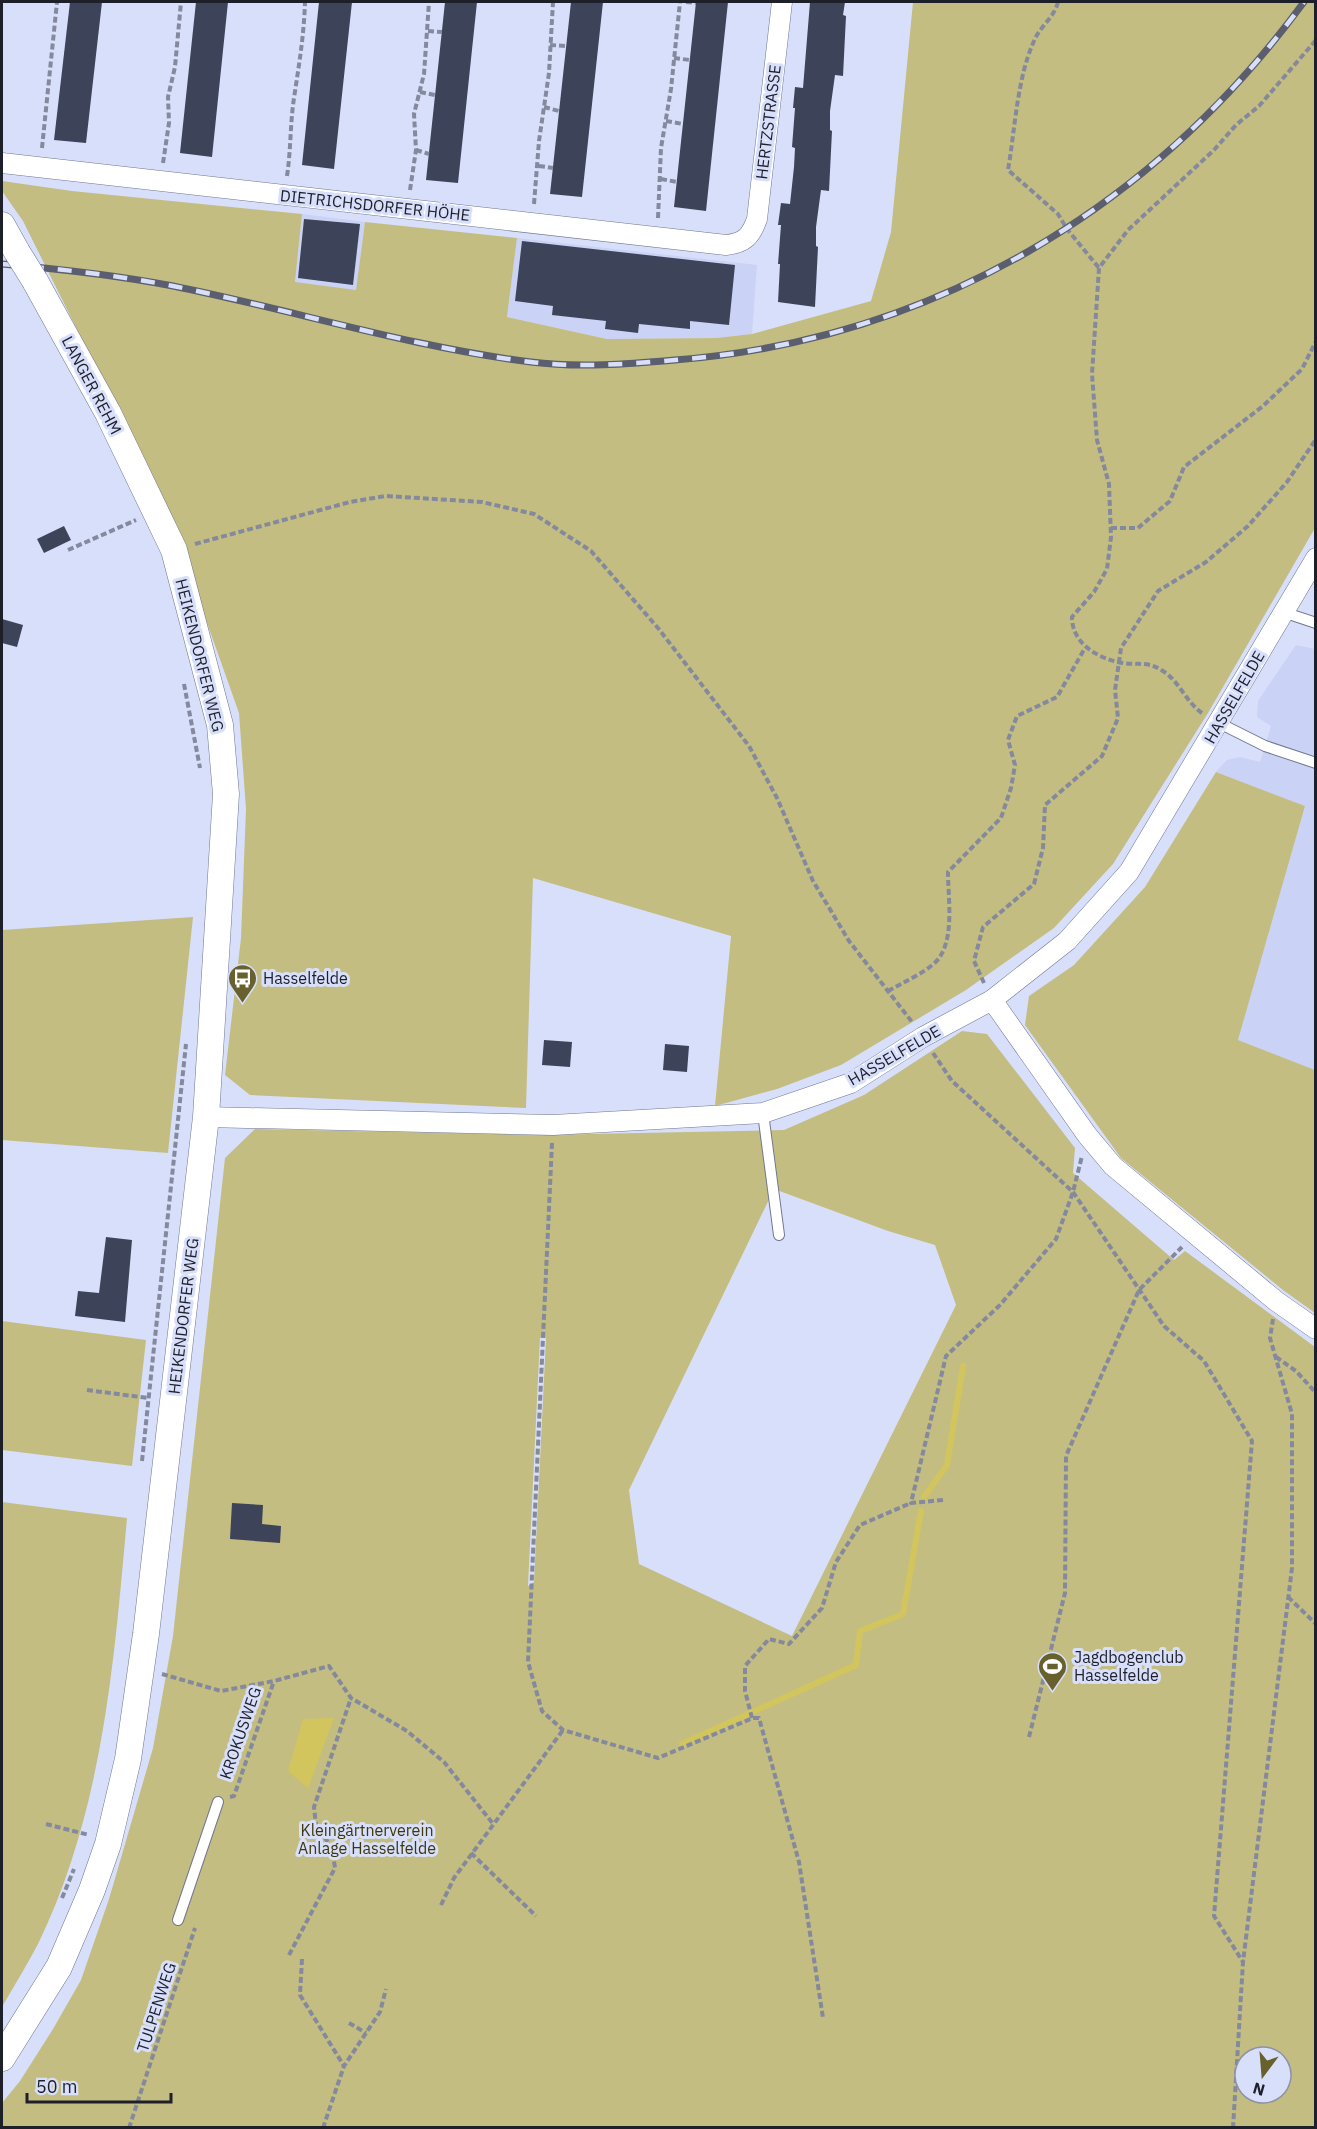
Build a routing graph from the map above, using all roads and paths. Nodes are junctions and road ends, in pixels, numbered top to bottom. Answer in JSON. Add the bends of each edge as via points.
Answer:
{"nodes":[{"id":1,"x":57,"y":2,"type":"edge"},
{"id":2,"x":182,"y":2,"type":"edge"},
{"id":3,"x":305,"y":2,"type":"edge"},
{"id":4,"x":429,"y":2,"type":"edge"},
{"id":5,"x":553,"y":2,"type":"edge"},
{"id":6,"x":681,"y":2,"type":"edge"},
{"id":7,"x":686,"y":2,"type":"edge"},
{"id":8,"x":782,"y":2,"type":"edge"},
{"id":9,"x":1058,"y":2,"type":"edge"},
{"id":10,"x":696,"y":3,"type":"dead end"},
{"id":11,"x":428,"y":31,"type":"junction"},
{"id":12,"x":442,"y":32,"type":"dead end"},
{"id":13,"x":1316,"y":40,"type":"edge"},
{"id":14,"x":550,"y":45,"type":"junction"},
{"id":15,"x":566,"y":46,"type":"dead end"},
{"id":16,"x":674,"y":58,"type":"junction"},
{"id":17,"x":690,"y":60,"type":"dead end"},
{"id":18,"x":420,"y":92,"type":"junction"},
{"id":19,"x":435,"y":95,"type":"dead end"},
{"id":20,"x":544,"y":107,"type":"junction"},
{"id":21,"x":559,"y":111,"type":"dead end"},
{"id":22,"x":666,"y":121,"type":"junction"},
{"id":23,"x":683,"y":124,"type":"dead end"},
{"id":24,"x":416,"y":150,"type":"junction"},
{"id":25,"x":429,"y":154,"type":"dead end"},
{"id":26,"x":2,"y":163,"type":"edge"},
{"id":27,"x":539,"y":166,"type":"junction"},
{"id":28,"x":40,"y":167,"type":"junction"},
{"id":29,"x":553,"y":168,"type":"dead end"},
{"id":30,"x":661,"y":179,"type":"junction"},
{"id":31,"x":161,"y":181,"type":"junction"},
{"id":32,"x":677,"y":182,"type":"dead end"},
{"id":33,"x":284,"y":195,"type":"junction"},
{"id":34,"x":407,"y":209,"type":"junction"},
{"id":35,"x":532,"y":223,"type":"junction"},
{"id":36,"x":2,"y":225,"type":"edge"},
{"id":37,"x":657,"y":237,"type":"junction"},
{"id":38,"x":747,"y":239,"type":"joint"},
{"id":39,"x":1098,"y":268,"type":"junction"},
{"id":40,"x":1316,"y":341,"type":"edge"},
{"id":41,"x":1316,"y":439,"type":"edge"},
{"id":42,"x":157,"y":512,"type":"junction"},
{"id":43,"x":1111,"y":528,"type":"junction"},
{"id":44,"x":68,"y":550,"type":"dead end"},
{"id":45,"x":174,"y":550,"type":"joint"},
{"id":46,"x":1316,"y":558,"type":"edge"},
{"id":47,"x":1283,"y":612,"type":"junction"},
{"id":48,"x":1316,"y":623,"type":"edge"},
{"id":49,"x":1085,"y":648,"type":"junction"},
{"id":50,"x":182,"y":673,"type":"dead end"},
{"id":51,"x":1219,"y":723,"type":"junction"},
{"id":52,"x":1316,"y":762,"type":"edge"},
{"id":53,"x":201,"y":778,"type":"dead end"},
{"id":54,"x":888,"y":992,"type":"dead end"},
{"id":55,"x":992,"y":1000,"type":"junction"},
{"id":56,"x":188,"y":1033,"type":"dead end"},
{"id":57,"x":763,"y":1113,"type":"junction"},
{"id":58,"x":206,"y":1117,"type":"junction"},
{"id":59,"x":553,"y":1125,"type":"junction"},
{"id":60,"x":1087,"y":1135,"type":"junction"},
{"id":61,"x":779,"y":1234,"type":"dead end"},
{"id":62,"x":1195,"y":1234,"type":"junction"},
{"id":63,"x":1275,"y":1301,"type":"junction"},
{"id":64,"x":1316,"y":1329,"type":"edge"},
{"id":65,"x":1275,"y":1356,"type":"junction"},
{"id":66,"x":87,"y":1390,"type":"dead end"},
{"id":67,"x":1316,"y":1392,"type":"edge"},
{"id":68,"x":149,"y":1398,"type":"junction"},
{"id":69,"x":141,"y":1468,"type":"dead end"},
{"id":70,"x":943,"y":1500,"type":"dead end"},
{"id":71,"x":911,"y":1503,"type":"junction"},
{"id":72,"x":1288,"y":1597,"type":"junction"},
{"id":73,"x":1316,"y":1624,"type":"edge"},
{"id":74,"x":160,"y":1674,"type":"dead end"},
{"id":75,"x":274,"y":1681,"type":"junction"},
{"id":76,"x":351,"y":1698,"type":"junction"},
{"id":77,"x":751,"y":1714,"type":"junction"},
{"id":78,"x":563,"y":1730,"type":"junction"},
{"id":79,"x":1029,"y":1737,"type":"dead end"},
{"id":80,"x":218,"y":1802,"type":"joint"},
{"id":81,"x":90,"y":1823,"type":"dead end"},
{"id":82,"x":46,"y":1824,"type":"dead end"},
{"id":83,"x":494,"y":1825,"type":"junction"},
{"id":84,"x":93,"y":1842,"type":"junction"},
{"id":85,"x":471,"y":1853,"type":"junction"},
{"id":86,"x":74,"y":1868,"type":"dead end"},
{"id":87,"x":61,"y":1901,"type":"dead end"},
{"id":88,"x":441,"y":1905,"type":"dead end"},
{"id":89,"x":536,"y":1916,"type":"dead end"},
{"id":90,"x":178,"y":1920,"type":"dead end"},
{"id":91,"x":195,"y":1928,"type":"dead end"},
{"id":92,"x":289,"y":1954,"type":"dead end"},
{"id":93,"x":302,"y":1959,"type":"dead end"},
{"id":94,"x":386,"y":1989,"type":"dead end"},
{"id":95,"x":823,"y":2018,"type":"dead end"},
{"id":96,"x":349,"y":2023,"type":"dead end"},
{"id":97,"x":366,"y":2033,"type":"junction"},
{"id":98,"x":2,"y":2058,"type":"edge"},
{"id":99,"x":344,"y":2066,"type":"junction"},
{"id":100,"x":129,"y":2127,"type":"edge"},
{"id":101,"x":323,"y":2127,"type":"edge"},
{"id":102,"x":1233,"y":2127,"type":"edge"}],
"edges":[{"from":1,"to":28,"type":"path"},
{"from":2,"to":31,"type":"path"},
{"from":3,"to":33,"type":"path"},
{"from":4,"to":11,"type":"path"},
{"from":5,"to":14,"type":"path"},
{"from":6,"to":16,"type":"path"},
{"from":7,"to":10,"type":"path"},
{"from":8,"to":38,"type":"street","name":"HERTZSTRASSE","via":[[757,219]]},
{"from":9,"to":39,"type":"path","via":[[1035,39],[1024,71],[1008,170],[1058,214]]},
{"from":11,"to":12,"type":"path"},
{"from":11,"to":18,"type":"path"},
{"from":13,"to":39,"type":"path","via":[[1259,106],[1128,230]]},
{"from":14,"to":15,"type":"path"},
{"from":14,"to":20,"type":"path"},
{"from":16,"to":17,"type":"path"},
{"from":16,"to":22,"type":"path"},
{"from":18,"to":19,"type":"path"},
{"from":18,"to":24,"type":"path","via":[[414,114]]},
{"from":20,"to":21,"type":"path"},
{"from":20,"to":27,"type":"path"},
{"from":22,"to":23,"type":"path"},
{"from":22,"to":30,"type":"path"},
{"from":24,"to":25,"type":"path"},
{"from":24,"to":34,"type":"path"},
{"from":26,"to":28,"type":"street","name":"DIETRICHSDORFER HÖHE"},
{"from":27,"to":29,"type":"path"},
{"from":27,"to":35,"type":"path"},
{"from":28,"to":31,"type":"street","name":"DIETRICHSDORFER HÖHE"},
{"from":30,"to":32,"type":"path"},
{"from":30,"to":37,"type":"path"},
{"from":31,"to":33,"type":"street","name":"DIETRICHSDORFER HÖHE"},
{"from":33,"to":34,"type":"street","name":"DIETRICHSDORFER HÖHE"},
{"from":34,"to":35,"type":"street","name":"DIETRICHSDORFER HÖHE"},
{"from":35,"to":37,"type":"street","name":"DIETRICHSDORFER HÖHE"},
{"from":36,"to":42,"type":"street","name":"LANGER REHM","bridge":true,"via":[[108,413]]},
{"from":37,"to":38,"type":"street","name":"DIETRICHSDORFER HÖHE","via":[[726,245]]},
{"from":39,"to":43,"type":"path","via":[[1092,374],[1097,440],[1108,484]]},
{"from":40,"to":43,"type":"path","via":[[1302,369],[1263,406],[1184,467],[1170,501],[1138,528]]},
{"from":41,"to":55,"type":"path","via":[[1287,482],[1248,526],[1206,562],[1158,591],[1121,648],[1115,690],[1118,718],[1102,756],[1045,806],[1043,848],[1034,884],[983,927],[974,961]]},
{"from":42,"to":44,"type":"path"},
{"from":42,"to":45,"type":"street","name":"LANGER REHM"},
{"from":43,"to":49,"type":"path","via":[[1107,569],[1094,592],[1072,617],[1072,625]]},
{"from":45,"to":58,"type":"street","name":"HEIKENDORFER WEG","via":[[220,725],[226,794]]},
{"from":46,"to":47,"type":"street","name":"HASSELFELDE"},
{"from":47,"to":48,"type":"lane"},
{"from":47,"to":51,"type":"street","name":"HASSELFELDE"},
{"from":49,"to":51,"type":"path","via":[[1120,663],[1151,663],[1167,674],[1197,710]]},
{"from":49,"to":54,"type":"path","via":[[1057,697],[1017,716],[1008,740],[1015,765],[1001,818],[948,872],[947,938],[941,956]]},
{"from":50,"to":53,"type":"path"},
{"from":51,"to":52,"type":"lane","via":[[1265,746]]},
{"from":51,"to":55,"type":"street","name":"HASSELFELDE","via":[[1129,872],[1067,941]]},
{"from":55,"to":57,"type":"street","name":"HASSELFELDE","via":[[923,1037],[851,1083]]},
{"from":55,"to":60,"type":"street"},
{"from":56,"to":68,"type":"path"},
{"from":57,"to":59,"type":"street","name":"HASSELFELDE"},
{"from":57,"to":61,"type":"lane"},
{"from":58,"to":59,"type":"street","name":"HASSELFELDE"},
{"from":58,"to":84,"type":"street","name":"HEIKENDORFER WEG","via":[[145,1646],[128,1759]]},
{"from":59,"to":78,"type":"path","via":[[528,1662],[542,1711]]},
{"from":60,"to":62,"type":"street","via":[[1113,1166]]},
{"from":60,"to":71,"type":"path","via":[[1056,1239],[1000,1305],[946,1356]]},
{"from":62,"to":63,"type":"street"},
{"from":62,"to":79,"type":"path","via":[[1139,1290],[1066,1456],[1065,1593]]},
{"from":63,"to":64,"type":"street"},
{"from":63,"to":65,"type":"path","via":[[1270,1338]]},
{"from":65,"to":67,"type":"path"},
{"from":65,"to":72,"type":"path","via":[[1292,1414],[1292,1568]]},
{"from":66,"to":68,"type":"path"},
{"from":68,"to":69,"type":"path"},
{"from":70,"to":71,"type":"path"},
{"from":71,"to":77,"type":"path","via":[[860,1525],[836,1562],[822,1608],[789,1644],[769,1639],[745,1666],[745,1691]]},
{"from":72,"to":73,"type":"path"},
{"from":72,"to":102,"type":"path","via":[[1243,1962]]},
{"from":74,"to":75,"type":"path","via":[[220,1691]]},
{"from":75,"to":76,"type":"path","via":[[329,1666]]},
{"from":75,"to":80,"type":"path","name":"KROKUSWEG","via":[[234,1796]]},
{"from":76,"to":83,"type":"path","via":[[407,1731],[444,1762]]},
{"from":76,"to":92,"type":"path","via":[[314,1807],[316,1825],[332,1848],[335,1868]]},
{"from":77,"to":78,"type":"path","via":[[658,1758]]},
{"from":77,"to":95,"type":"path","via":[[759,1718],[799,1862]]},
{"from":78,"to":83,"type":"path"},
{"from":80,"to":90,"type":"lane","name":"KROKUSWEG"},
{"from":81,"to":84,"type":"path"},
{"from":82,"to":84,"type":"path"},
{"from":83,"to":85,"type":"path"},
{"from":84,"to":98,"type":"street","name":"HEIKENDORFER WEG","via":[[92,1890],[59,1967]]},
{"from":85,"to":88,"type":"path"},
{"from":85,"to":89,"type":"path"},
{"from":86,"to":87,"type":"path"},
{"from":91,"to":100,"type":"path","name":"TULPENWEG"},
{"from":93,"to":99,"type":"path","via":[[300,1995]]},
{"from":94,"to":97,"type":"path","via":[[380,2012]]},
{"from":96,"to":97,"type":"path"},
{"from":97,"to":99,"type":"path"},
{"from":99,"to":101,"type":"path"}]}
